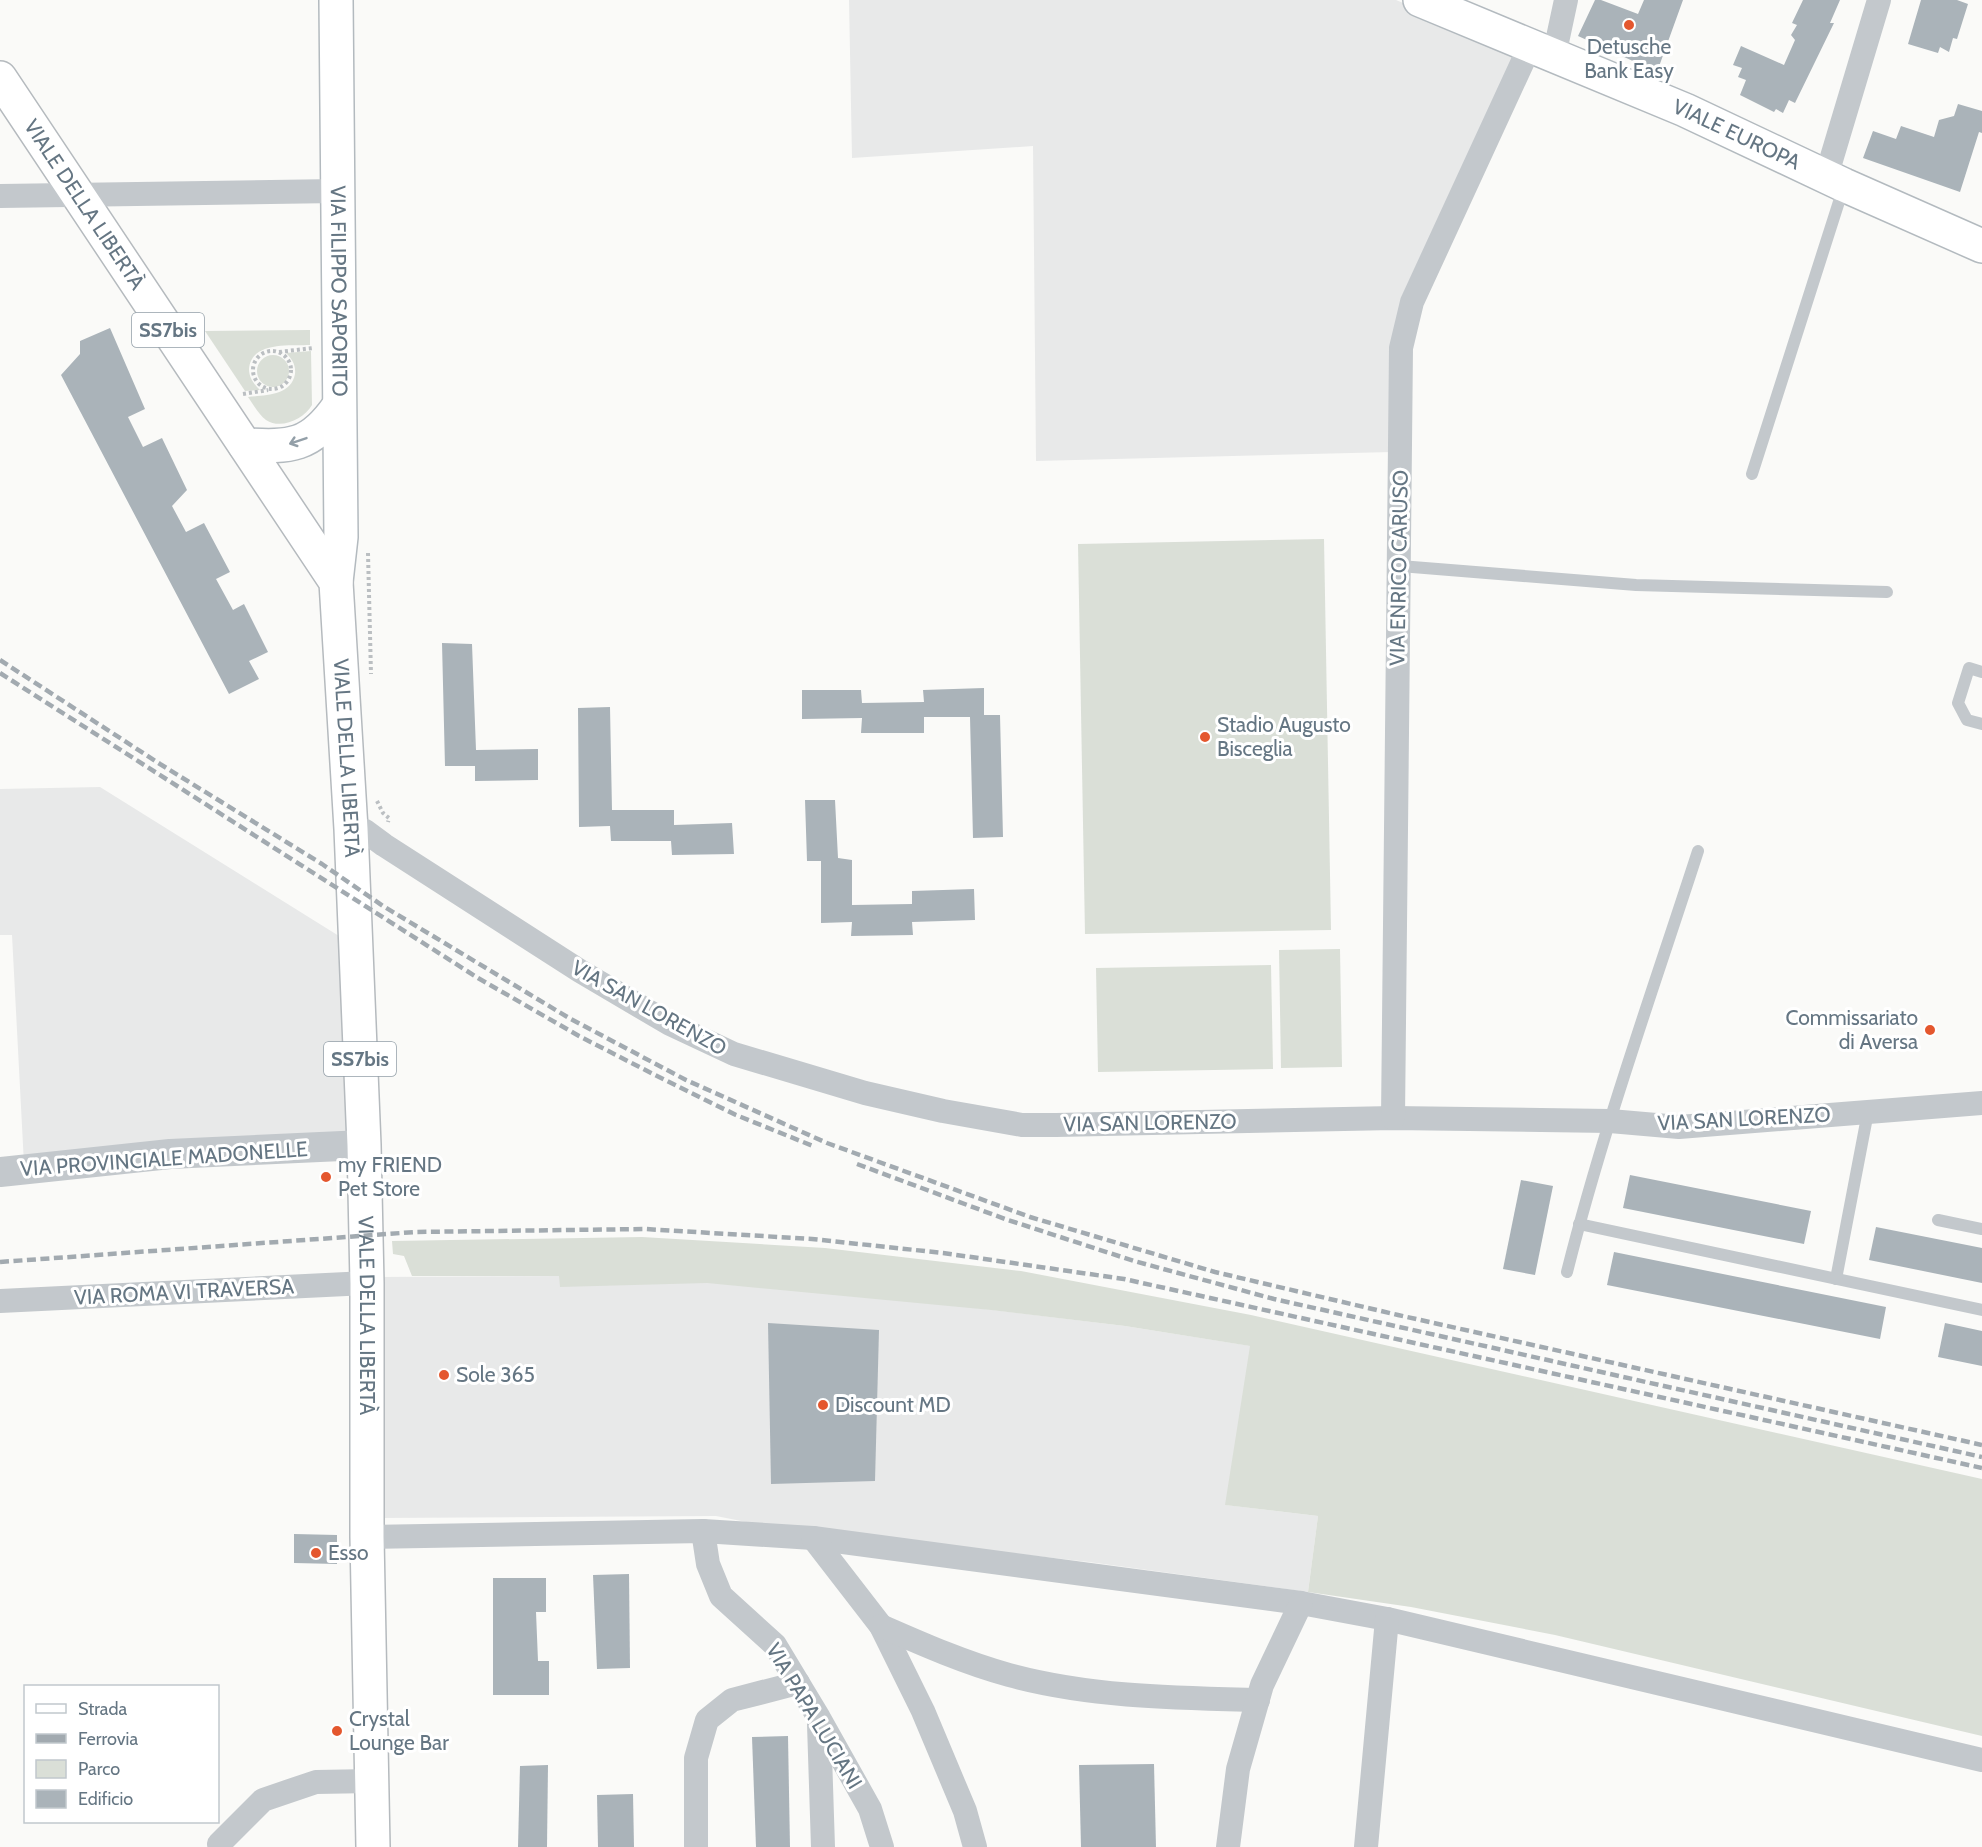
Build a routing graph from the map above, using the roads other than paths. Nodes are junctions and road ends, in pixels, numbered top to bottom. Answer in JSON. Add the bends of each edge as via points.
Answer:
{"nodes":[{"id":1,"x":336,"y":0,"type":"edge"},
{"id":2,"x":1566,"y":0,"type":"edge"},
{"id":3,"x":1880,"y":0,"type":"edge"},
{"id":4,"x":1436,"y":3,"type":"edge"},
{"id":5,"x":1542,"y":51,"type":"junction"},
{"id":6,"x":0,"y":78,"type":"edge"},
{"id":7,"x":1835,"y":181,"type":"junction"},
{"id":8,"x":337,"y":191,"type":"junction"},
{"id":9,"x":77,"y":193,"type":"junction"},
{"id":10,"x":0,"y":196,"type":"edge"},
{"id":11,"x":1982,"y":246,"type":"edge"},
{"id":12,"x":338,"y":407,"type":"junction"},
{"id":13,"x":245,"y":445,"type":"junction"},
{"id":14,"x":1752,"y":474,"type":"dead end"},
{"id":15,"x":1400,"y":566,"type":"junction"},
{"id":16,"x":336,"y":582,"type":"junction"},
{"id":17,"x":1887,"y":592,"type":"dead end"},
{"id":18,"x":1982,"y":672,"type":"edge"},
{"id":19,"x":1982,"y":724,"type":"edge"},
{"id":20,"x":351,"y":840,"type":"junction"},
{"id":21,"x":1698,"y":851,"type":"dead end"},
{"id":22,"x":1982,"y":1102,"type":"edge"},
{"id":23,"x":1868,"y":1112,"type":"junction"},
{"id":24,"x":1393,"y":1118,"type":"junction"},
{"id":25,"x":1610,"y":1121,"type":"junction"},
{"id":26,"x":364,"y":1145,"type":"junction"},
{"id":27,"x":0,"y":1172,"type":"edge"},
{"id":28,"x":1938,"y":1220,"type":"dead end"},
{"id":29,"x":1580,"y":1224,"type":"junction"},
{"id":30,"x":1982,"y":1229,"type":"edge"},
{"id":31,"x":1567,"y":1272,"type":"dead end"},
{"id":32,"x":1836,"y":1279,"type":"junction"},
{"id":33,"x":367,"y":1283,"type":"junction"},
{"id":34,"x":0,"y":1301,"type":"edge"},
{"id":35,"x":1982,"y":1310,"type":"edge"},
{"id":36,"x":703,"y":1531,"type":"junction"},
{"id":37,"x":367,"y":1537,"type":"junction"},
{"id":38,"x":813,"y":1538,"type":"junction"},
{"id":39,"x":1301,"y":1603,"type":"junction"},
{"id":40,"x":1387,"y":1619,"type":"junction"},
{"id":41,"x":881,"y":1626,"type":"junction"},
{"id":42,"x":798,"y":1683,"type":"junction"},
{"id":43,"x":1258,"y":1700,"type":"junction"},
{"id":44,"x":819,"y":1718,"type":"junction"},
{"id":45,"x":1982,"y":1760,"type":"edge"},
{"id":46,"x":372,"y":1781,"type":"junction"},
{"id":47,"x":221,"y":1847,"type":"edge"},
{"id":48,"x":374,"y":1847,"type":"edge"},
{"id":49,"x":696,"y":1847,"type":"edge"},
{"id":50,"x":822,"y":1847,"type":"edge"},
{"id":51,"x":882,"y":1847,"type":"edge"},
{"id":52,"x":975,"y":1847,"type":"edge"},
{"id":53,"x":1228,"y":1847,"type":"edge"},
{"id":54,"x":1366,"y":1847,"type":"edge"}],
"edges":[{"from":1,"to":8,"type":"main road","name":"VIA FILIPPO SAPORITO"},
{"from":2,"to":5,"type":"street","name":"VIA ENRICO CARUSO"},
{"from":3,"to":7,"type":"street"},
{"from":4,"to":5,"type":"main road","name":"VIALE EUROPA"},
{"from":5,"to":7,"type":"main road","name":"VIALE EUROPA","via":[[1685,110]]},
{"from":5,"to":15,"type":"street","name":"VIA ENRICO CARUSO","via":[[1412,302],[1401,348]]},
{"from":6,"to":9,"type":"main road","name":"VIALE DELLA LIBERTÀ","number":"SS7bis"},
{"from":7,"to":11,"type":"main road","name":"VIALE EUROPA"},
{"from":7,"to":14,"type":"lane","via":[[1793,350]]},
{"from":8,"to":9,"type":"street"},
{"from":8,"to":12,"type":"main road","name":"VIA FILIPPO SAPORITO"},
{"from":9,"to":10,"type":"street"},
{"from":9,"to":13,"type":"main road","name":"VIALE DELLA LIBERTÀ","number":"SS7bis"},
{"from":12,"to":13,"type":"main road","one_way":true,"via":[[325,425],[303,441],[279,446]]},
{"from":12,"to":16,"type":"main road","name":"VIA FILIPPO SAPORITO","via":[[341,537]]},
{"from":13,"to":16,"type":"main road","name":"VIALE DELLA LIBERTÀ","number":"SS7bis"},
{"from":15,"to":17,"type":"lane","via":[[1636,585]]},
{"from":15,"to":24,"type":"street","name":"VIA ENRICO CARUSO"},
{"from":16,"to":20,"type":"main road","name":"VIALE DELLA LIBERTÀ","number":"SS7bis"},
{"from":18,"to":19,"type":"lane","via":[[1969,668],[1958,703],[1967,720]]},
{"from":20,"to":24,"type":"street","name":"VIA SAN LORENZO","via":[[368,851],[384,845],[579,971],[670,1024],[734,1054],[854,1090],[1022,1125]]},
{"from":20,"to":26,"type":"main road","name":"VIALE DELLA LIBERTÀ","number":"SS7bis"},
{"from":21,"to":25,"type":"lane"},
{"from":22,"to":23,"type":"street","name":"VIA SAN LORENZO"},
{"from":23,"to":25,"type":"street","name":"VIA SAN LORENZO","via":[[1679,1127]]},
{"from":23,"to":32,"type":"lane"},
{"from":24,"to":25,"type":"street","name":"VIA SAN LORENZO"},
{"from":25,"to":29,"type":"lane"},
{"from":26,"to":27,"type":"street","name":"VIA PROVINCIALE MADONELLE","via":[[170,1154]]},
{"from":26,"to":33,"type":"main road","name":"VIALE DELLA LIBERTÀ","number":"SS7bis"},
{"from":28,"to":30,"type":"lane"},
{"from":29,"to":31,"type":"lane"},
{"from":29,"to":32,"type":"lane"},
{"from":32,"to":35,"type":"lane"},
{"from":33,"to":34,"type":"street","name":"VIA ROMA VI TRAVERSA"},
{"from":33,"to":37,"type":"main road","name":"VIALE DELLA LIBERTÀ","number":"SS7bis"},
{"from":36,"to":37,"type":"street"},
{"from":36,"to":38,"type":"street"},
{"from":36,"to":42,"type":"street","name":"VIA PAPA LUCIANI","via":[[708,1564],[721,1596],[775,1645]]},
{"from":37,"to":46,"type":"main road","number":"SS7bis"},
{"from":38,"to":39,"type":"street"},
{"from":38,"to":41,"type":"street"},
{"from":39,"to":40,"type":"street"},
{"from":39,"to":43,"type":"street"},
{"from":40,"to":45,"type":"street"},
{"from":40,"to":54,"type":"street"},
{"from":41,"to":43,"type":"street","via":[[1009,1675],[1090,1691]]},
{"from":41,"to":52,"type":"street","via":[[923,1711],[965,1811]]},
{"from":42,"to":44,"type":"street","name":"VIA PAPA LUCIANI"},
{"from":42,"to":49,"type":"street","via":[[732,1700],[707,1720],[696,1758]]},
{"from":43,"to":53,"type":"street","via":[[1238,1768]]},
{"from":44,"to":50,"type":"street"},
{"from":44,"to":51,"type":"street","name":"VIA PAPA LUCIANI","via":[[870,1809]]},
{"from":46,"to":47,"type":"street","via":[[316,1782],[263,1800],[219,1844]]},
{"from":46,"to":48,"type":"main road","number":"SS7bis"}]}
